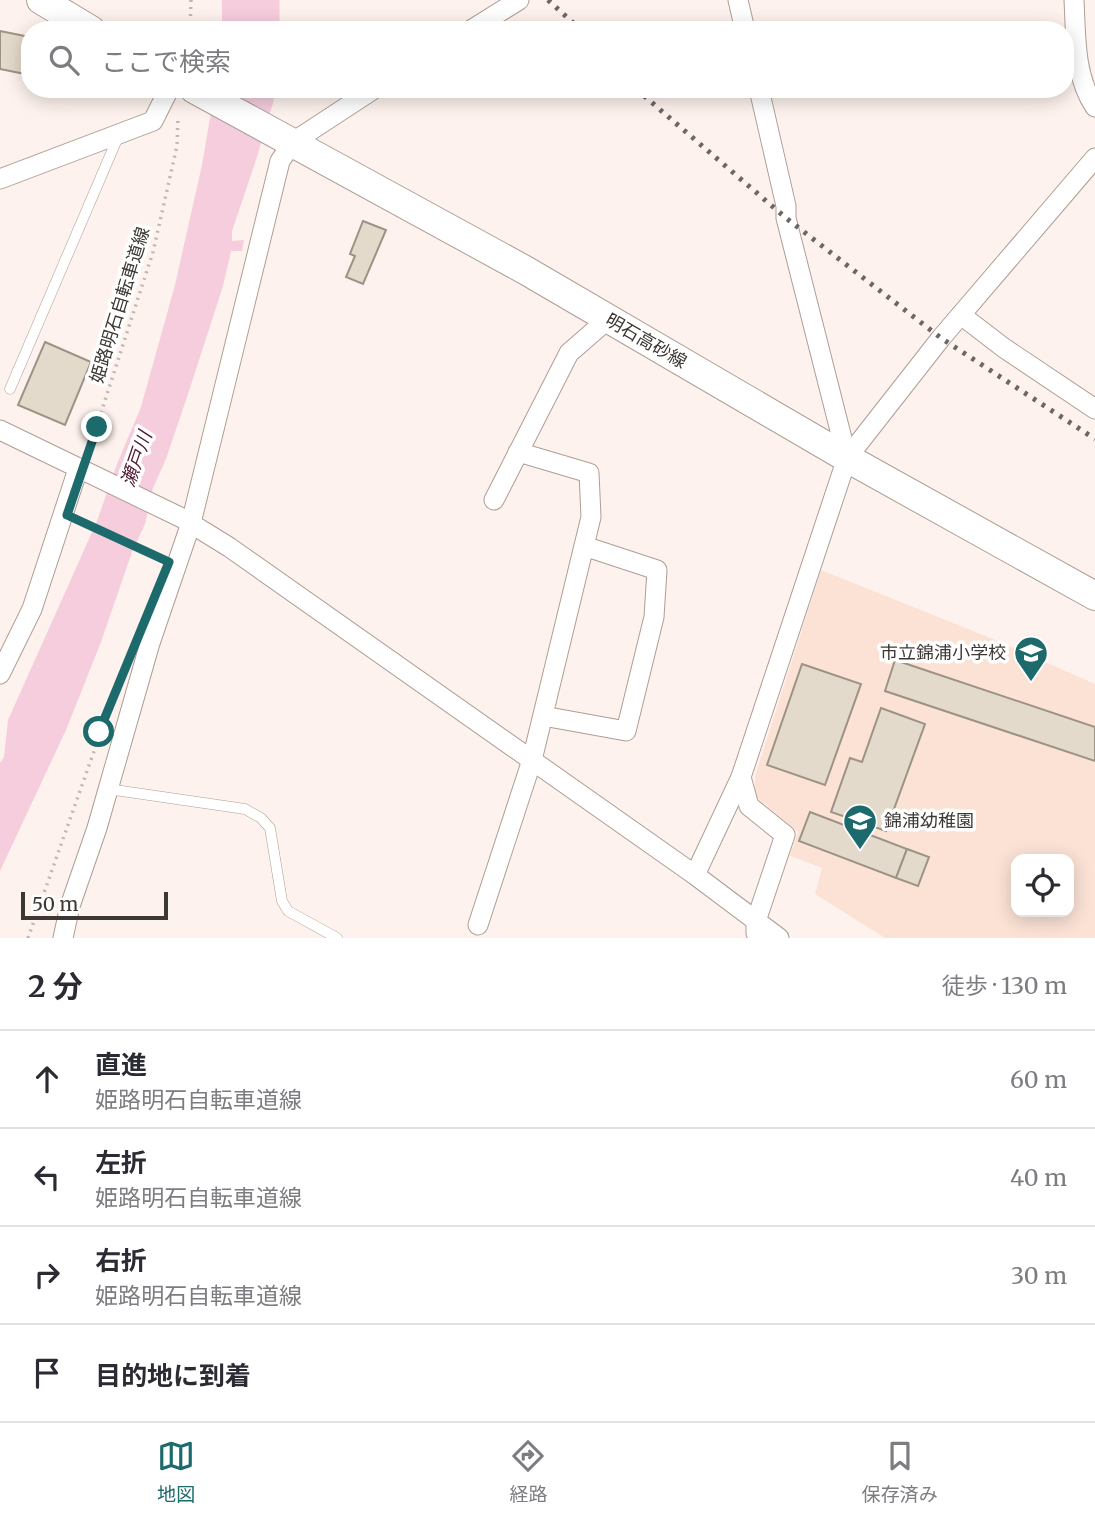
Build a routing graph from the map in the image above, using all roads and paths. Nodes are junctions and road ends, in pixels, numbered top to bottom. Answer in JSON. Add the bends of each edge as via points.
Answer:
{"nodes":[{"id":1,"x":41,"y":0,"type":"edge"},
{"id":2,"x":191,"y":0,"type":"edge"},
{"id":3,"x":519,"y":0,"type":"edge"},
{"id":4,"x":738,"y":0,"type":"edge"},
{"id":5,"x":1074,"y":0,"type":"edge"},
{"id":6,"x":76,"y":21,"type":"edge"},
{"id":7,"x":190,"y":21,"type":"edge"},
{"id":8,"x":485,"y":21,"type":"edge"},
{"id":9,"x":743,"y":21,"type":"edge"},
{"id":10,"x":164,"y":98,"type":"edge"},
{"id":11,"x":358,"y":98,"type":"edge"},
{"id":12,"x":761,"y":98,"type":"edge"},
{"id":13,"x":186,"y":101,"type":"edge"},
{"id":14,"x":1095,"y":107,"type":"edge"},
{"id":15,"x":118,"y":136,"type":"junction"},
{"id":16,"x":286,"y":139,"type":"junction"},
{"id":17,"x":1095,"y":158,"type":"edge"},
{"id":18,"x":0,"y":179,"type":"edge"},
{"id":19,"x":961,"y":315,"type":"junction"},
{"id":20,"x":608,"y":319,"type":"junction"},
{"id":21,"x":10,"y":389,"type":"dead end"},
{"id":22,"x":1095,"y":409,"type":"edge"},
{"id":23,"x":0,"y":430,"type":"edge"},
{"id":24,"x":518,"y":452,"type":"junction"},
{"id":25,"x":847,"y":458,"type":"junction"},
{"id":26,"x":81,"y":471,"type":"junction"},
{"id":27,"x":494,"y":500,"type":"dead end"},
{"id":28,"x":71,"y":518,"type":"dead end"},
{"id":29,"x":187,"y":520,"type":"junction"},
{"id":30,"x":584,"y":546,"type":"junction"},
{"id":31,"x":169,"y":562,"type":"dead end"},
{"id":32,"x":1095,"y":596,"type":"edge"},
{"id":33,"x":0,"y":674,"type":"edge"},
{"id":34,"x":114,"y":695,"type":"dead end"},
{"id":35,"x":542,"y":716,"type":"junction"},
{"id":36,"x":532,"y":760,"type":"junction"},
{"id":37,"x":741,"y":777,"type":"junction"},
{"id":38,"x":107,"y":789,"type":"junction"},
{"id":39,"x":695,"y":875,"type":"junction"},
{"id":40,"x":756,"y":930,"type":"edge"},
{"id":41,"x":476,"y":932,"type":"edge"},
{"id":42,"x":28,"y":938,"type":"edge"},
{"id":43,"x":63,"y":938,"type":"edge"},
{"id":44,"x":337,"y":938,"type":"edge"},
{"id":45,"x":779,"y":938,"type":"edge"}],
"edges":[{"from":1,"to":6,"type":"main road"},
{"from":2,"to":7,"type":"path"},
{"from":3,"to":8,"type":"street"},
{"from":4,"to":9,"type":"street"},
{"from":5,"to":14,"type":"street","via":[[1077,57],[1083,85]]},
{"from":10,"to":15,"type":"street","via":[[153,121]]},
{"from":11,"to":16,"type":"street"},
{"from":12,"to":25,"type":"street","via":[[786,218]]},
{"from":13,"to":16,"type":"main road","name":"明石高砂線"},
{"from":13,"to":26,"type":"path","name":"姫路明石自転車道線","via":[[153,252]]},
{"from":15,"to":18,"type":"street"},
{"from":15,"to":21,"type":"lane"},
{"from":16,"to":20,"type":"main road","name":"明石高砂線"},
{"from":16,"to":29,"type":"street"},
{"from":17,"to":19,"type":"street"},
{"from":19,"to":22,"type":"street"},
{"from":19,"to":25,"type":"street"},
{"from":20,"to":24,"type":"street","via":[[569,353]]},
{"from":20,"to":25,"type":"main road","name":"明石高砂線"},
{"from":23,"to":26,"type":"street"},
{"from":24,"to":27,"type":"street"},
{"from":24,"to":30,"type":"street","via":[[589,473],[590,517]]},
{"from":25,"to":32,"type":"main road","name":"明石高砂線"},
{"from":25,"to":37,"type":"street"},
{"from":26,"to":29,"type":"street"},
{"from":26,"to":33,"type":"street","via":[[32,609]]},
{"from":28,"to":31,"type":"path"},
{"from":29,"to":36,"type":"street"},
{"from":29,"to":38,"type":"street"},
{"from":30,"to":35,"type":"street"},
{"from":30,"to":35,"type":"street","via":[[657,570],[654,617],[626,731]]},
{"from":34,"to":42,"type":"path"},
{"from":35,"to":36,"type":"street"},
{"from":36,"to":39,"type":"street"},
{"from":36,"to":41,"type":"street"},
{"from":37,"to":39,"type":"street"},
{"from":37,"to":40,"type":"street","via":[[749,806],[785,835]]},
{"from":38,"to":43,"type":"street"},
{"from":38,"to":44,"type":"lane","via":[[246,809],[261,818],[270,828],[282,901],[288,911]]},
{"from":39,"to":40,"type":"street"},
{"from":40,"to":45,"type":"street"}]}
